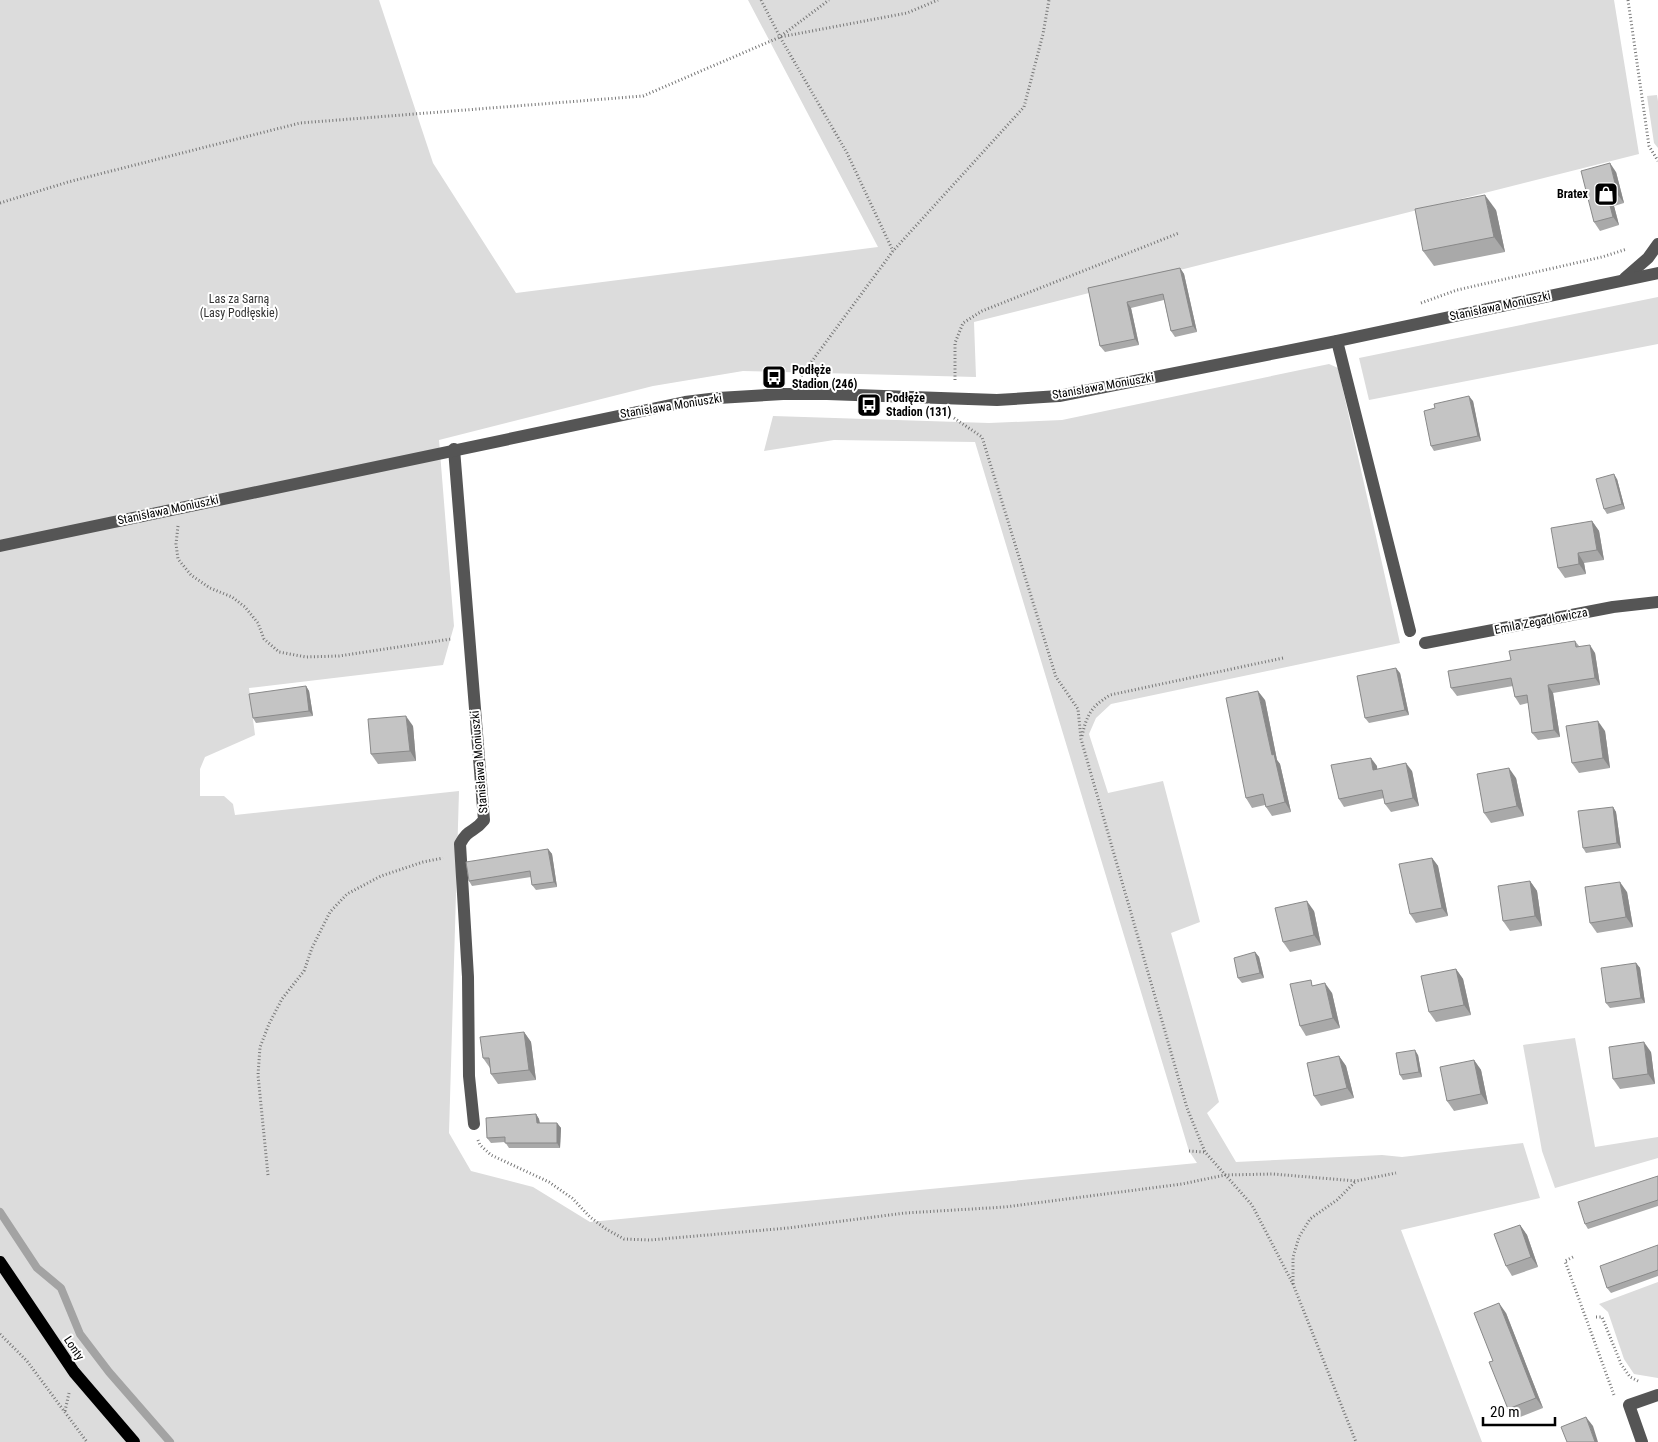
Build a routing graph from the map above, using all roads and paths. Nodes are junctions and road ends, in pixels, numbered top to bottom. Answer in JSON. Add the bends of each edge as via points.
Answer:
{"nodes":[{"id":1,"x":761,"y":0,"type":"edge"},
{"id":2,"x":829,"y":0,"type":"edge"},
{"id":3,"x":938,"y":0,"type":"edge"},
{"id":4,"x":1049,"y":0,"type":"edge"},
{"id":5,"x":1628,"y":0,"type":"edge"},
{"id":6,"x":780,"y":37,"type":"junction"},
{"id":7,"x":1658,"y":161,"type":"edge"},
{"id":8,"x":0,"y":203,"type":"edge"},
{"id":9,"x":1179,"y":234,"type":"dead end"},
{"id":10,"x":1658,"y":244,"type":"edge"},
{"id":11,"x":1632,"y":246,"type":"dead end"},
{"id":12,"x":893,"y":251,"type":"junction"},
{"id":13,"x":1658,"y":273,"type":"edge"},
{"id":14,"x":1624,"y":279,"type":"junction"},
{"id":15,"x":1421,"y":303,"type":"dead end"},
{"id":16,"x":1337,"y":341,"type":"junction"},
{"id":17,"x":809,"y":378,"type":"dead end"},
{"id":18,"x":955,"y":398,"type":"junction"},
{"id":19,"x":954,"y":414,"type":"dead end"},
{"id":20,"x":454,"y":449,"type":"junction"},
{"id":21,"x":179,"y":508,"type":"junction"},
{"id":22,"x":0,"y":546,"type":"edge"},
{"id":23,"x":1658,"y":602,"type":"edge"},
{"id":24,"x":1410,"y":631,"type":"dead end"},
{"id":25,"x":469,"y":636,"type":"junction"},
{"id":26,"x":1425,"y":643,"type":"dead end"},
{"id":27,"x":1283,"y":658,"type":"dead end"},
{"id":28,"x":1081,"y":740,"type":"junction"},
{"id":29,"x":461,"y":855,"type":"junction"},
{"id":30,"x":474,"y":1124,"type":"joint"},
{"id":31,"x":1190,"y":1150,"type":"dead end"},
{"id":32,"x":1205,"y":1152,"type":"junction"},
{"id":33,"x":1396,"y":1173,"type":"dead end"},
{"id":34,"x":268,"y":1175,"type":"dead end"},
{"id":35,"x":1226,"y":1175,"type":"junction"},
{"id":36,"x":1356,"y":1181,"type":"junction"},
{"id":37,"x":1573,"y":1257,"type":"dead end"},
{"id":38,"x":0,"y":1262,"type":"edge"},
{"id":39,"x":1293,"y":1284,"type":"junction"},
{"id":40,"x":1596,"y":1317,"type":"dead end"},
{"id":41,"x":0,"y":1334,"type":"edge"},
{"id":42,"x":1652,"y":1397,"type":"edge"},
{"id":43,"x":1616,"y":1399,"type":"dead end"},
{"id":44,"x":87,"y":1442,"type":"edge"},
{"id":45,"x":134,"y":1442,"type":"edge"},
{"id":46,"x":1356,"y":1442,"type":"edge"},
{"id":47,"x":1642,"y":1442,"type":"edge"}],
"edges":[{"from":1,"to":6,"type":"path"},
{"from":2,"to":6,"type":"path"},
{"from":3,"to":6,"type":"path","via":[[907,13]]},
{"from":4,"to":12,"type":"path","via":[[1024,107]]},
{"from":5,"to":7,"type":"path","via":[[1649,146]]},
{"from":6,"to":8,"type":"path","via":[[643,96],[300,123],[68,182]]},
{"from":6,"to":12,"type":"path","via":[[847,153]]},
{"from":9,"to":18,"type":"path","via":[[982,311],[963,323],[955,343]]},
{"from":10,"to":14,"type":"street","via":[[1648,258]]},
{"from":11,"to":15,"type":"path","via":[[1602,258],[1457,290]]},
{"from":12,"to":17,"type":"path","via":[[799,378]]},
{"from":13,"to":14,"type":"street","name":"Stanisława Moniuszki"},
{"from":14,"to":16,"type":"street","name":"Stanisława Moniuszki"},
{"from":16,"to":18,"type":"street","name":"Stanisława Moniuszki","via":[[1059,396],[997,400]]},
{"from":16,"to":24,"type":"street"},
{"from":18,"to":20,"type":"street","name":"Stanisława Moniuszki","via":[[827,394],[718,398],[660,406]]},
{"from":19,"to":28,"type":"path","via":[[954,418],[982,437],[1056,677],[1078,709]]},
{"from":20,"to":21,"type":"street","name":"Stanisława Moniuszki"},
{"from":20,"to":25,"type":"street","name":"Stanisława Moniuszki"},
{"from":21,"to":22,"type":"street","name":"Stanisława Moniuszki"},
{"from":21,"to":25,"type":"path","via":[[178,559],[191,575],[246,607],[258,623],[264,639],[279,652],[339,656]]},
{"from":23,"to":26,"type":"street","name":"Emila Zegadłowicza","via":[[1612,607]]},
{"from":25,"to":29,"type":"street","name":"Stanisława Moniuszki","via":[[484,820],[465,833],[460,844]]},
{"from":27,"to":28,"type":"path","via":[[1110,695],[1091,709]]},
{"from":28,"to":32,"type":"path","via":[[1187,1108]]},
{"from":29,"to":30,"type":"street","name":"Stanisława Moniuszki"},
{"from":29,"to":34,"type":"path","via":[[423,862],[381,876],[346,894],[330,912],[304,972],[282,1000],[260,1047],[258,1075]]},
{"from":30,"to":35,"type":"path","via":[[480,1144],[490,1155],[549,1182],[572,1198],[590,1218],[624,1239],[650,1240],[788,1228],[904,1213],[1005,1207],[1182,1184]]},
{"from":31,"to":32,"type":"path"},
{"from":32,"to":35,"type":"path"},
{"from":33,"to":36,"type":"path"},
{"from":35,"to":36,"type":"path","via":[[1272,1174]]},
{"from":35,"to":39,"type":"path","via":[[1252,1205]]},
{"from":36,"to":39,"type":"path","via":[[1310,1220],[1298,1238],[1293,1257]]},
{"from":37,"to":43,"type":"path","via":[[1565,1261]]},
{"from":38,"to":45,"type":"main road","name":"Lonty","via":[[74,1372]]},
{"from":39,"to":46,"type":"path"},
{"from":40,"to":42,"type":"path","via":[[1602,1317],[1621,1364]]},
{"from":41,"to":44,"type":"path","via":[[27,1361]]},
{"from":42,"to":47,"type":"street","via":[[1630,1405]]}]}
